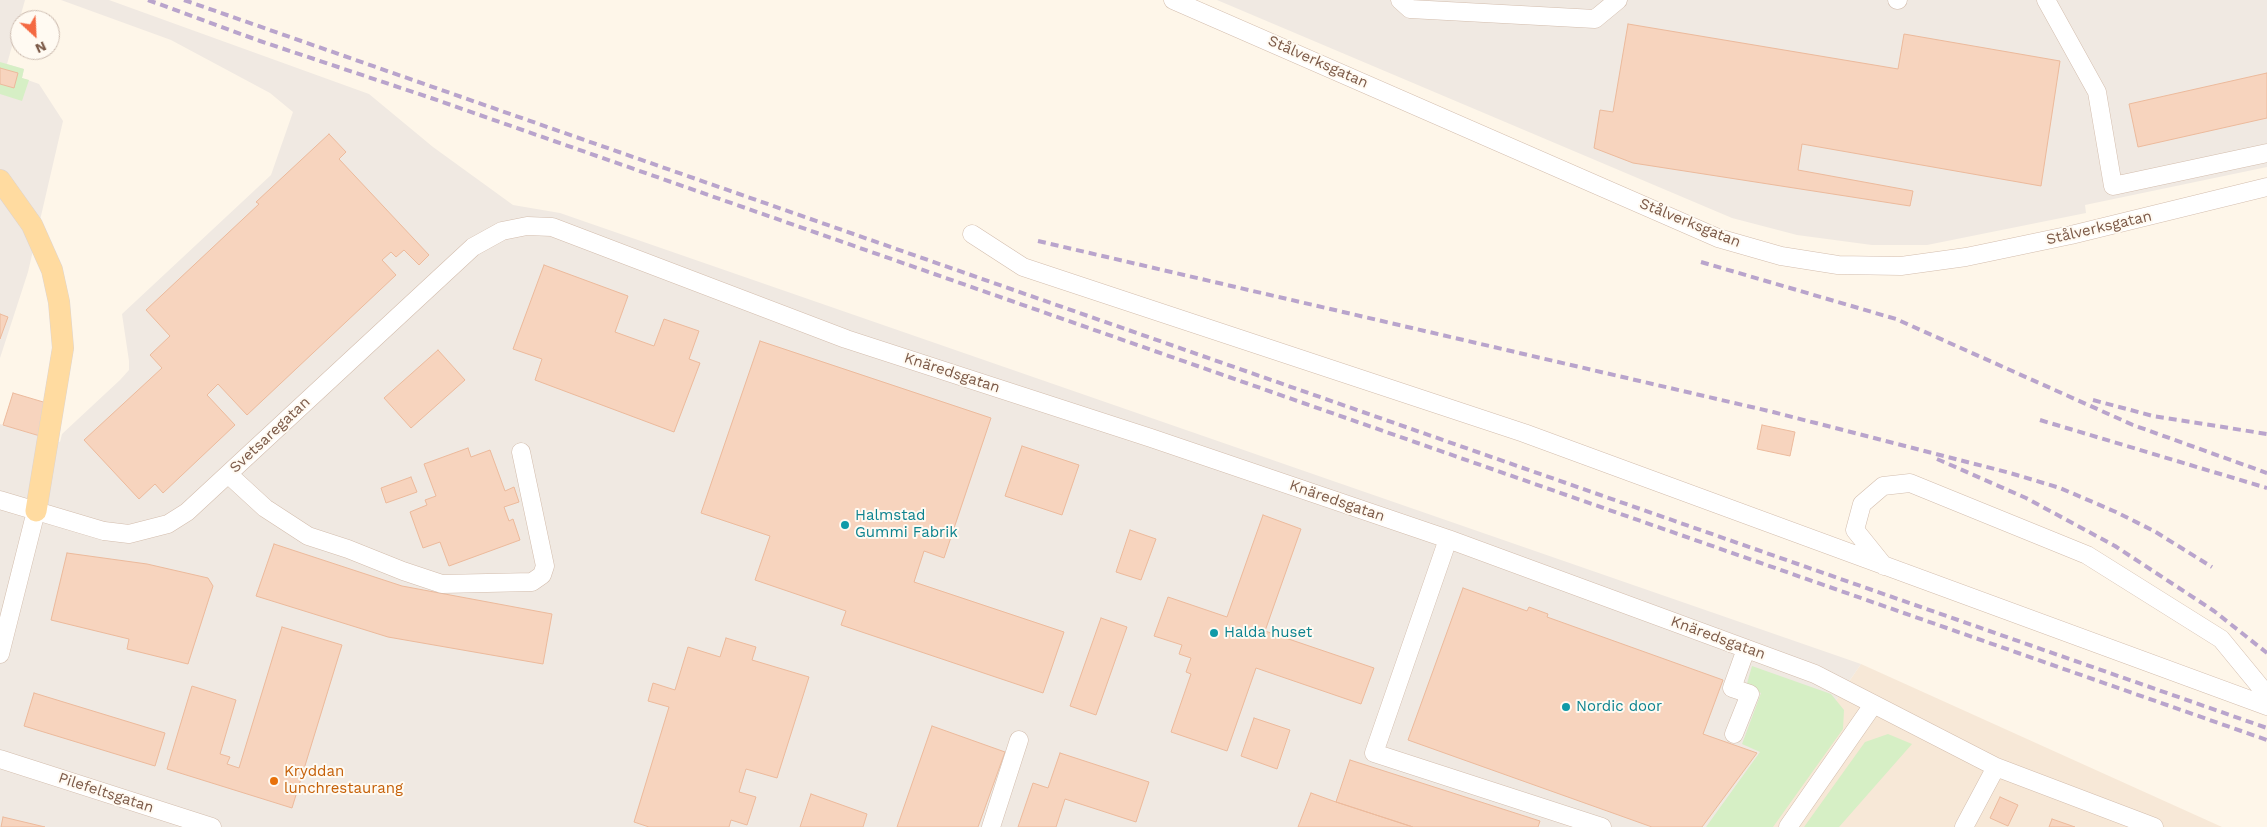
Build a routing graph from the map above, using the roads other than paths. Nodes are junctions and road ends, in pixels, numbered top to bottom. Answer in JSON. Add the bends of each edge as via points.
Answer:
{"nodes":[{"id":1,"x":1173,"y":0,"type":"edge"},
{"id":2,"x":1400,"y":0,"type":"edge"},
{"id":3,"x":1618,"y":0,"type":"edge"},
{"id":4,"x":2046,"y":0,"type":"edge"},
{"id":5,"x":2267,"y":153,"type":"edge"},
{"id":6,"x":0,"y":180,"type":"edge"},
{"id":7,"x":2267,"y":187,"type":"edge"},
{"id":8,"x":502,"y":231,"type":"joint"},
{"id":9,"x":972,"y":234,"type":"dead end"},
{"id":10,"x":521,"y":452,"type":"dead end"},
{"id":11,"x":228,"y":474,"type":"junction"},
{"id":12,"x":0,"y":500,"type":"edge"},
{"id":13,"x":36,"y":512,"type":"junction"},
{"id":14,"x":1448,"y":539,"type":"junction"},
{"id":15,"x":1884,"y":566,"type":"junction"},
{"id":16,"x":1746,"y":648,"type":"junction"},
{"id":17,"x":0,"y":654,"type":"edge"},
{"id":18,"x":2267,"y":695,"type":"edge"},
{"id":19,"x":1874,"y":705,"type":"junction"},
{"id":20,"x":2267,"y":706,"type":"edge"},
{"id":21,"x":1734,"y":734,"type":"dead end"},
{"id":22,"x":1019,"y":740,"type":"dead end"},
{"id":23,"x":0,"y":759,"type":"edge"},
{"id":24,"x":1996,"y":767,"type":"junction"},
{"id":25,"x":212,"y":827,"type":"edge"},
{"id":26,"x":991,"y":827,"type":"edge"},
{"id":27,"x":1602,"y":827,"type":"edge"},
{"id":28,"x":1788,"y":827,"type":"edge"},
{"id":29,"x":1964,"y":827,"type":"edge"},
{"id":30,"x":2154,"y":827,"type":"edge"}],
"edges":[{"from":1,"to":7,"type":"street","name":"Stålverksgatan","via":[[1718,238],[1790,257],[1838,265],[1892,266],[1966,257]]},
{"from":2,"to":3,"type":"street","via":[[1410,9],[1595,19]]},
{"from":4,"to":5,"type":"street","via":[[2097,92],[2113,186]]},
{"from":6,"to":13,"type":"main road","via":[[32,226],[52,270],[59,302],[63,348]]},
{"from":8,"to":11,"type":"street","name":"Svetsaregatan","via":[[473,247]]},
{"from":8,"to":14,"type":"street","name":"Knäredsgatan","via":[[527,226],[552,227],[846,339]]},
{"from":9,"to":15,"type":"street","via":[[1023,267],[1524,432]]},
{"from":10,"to":11,"type":"street","via":[[545,566],[542,575],[532,582],[442,584],[403,571],[308,536],[265,508]]},
{"from":11,"to":13,"type":"street","name":"Svetsaregatan","via":[[187,512],[168,524],[129,534]]},
{"from":12,"to":13,"type":"street","name":"Svetsaregatan"},
{"from":13,"to":17,"type":"street"},
{"from":14,"to":16,"type":"street","name":"Knäredsgatan"},
{"from":14,"to":27,"type":"street","via":[[1374,753]]},
{"from":15,"to":18,"type":"street","via":[[1855,530],[1862,504],[1883,486],[1910,484],[2087,555],[2221,639]]},
{"from":15,"to":20,"type":"street"},
{"from":16,"to":19,"type":"street","name":"Knäredsgatan","via":[[1815,674]]},
{"from":16,"to":21,"type":"street","via":[[1732,688],[1750,694]]},
{"from":19,"to":24,"type":"street","name":"Knäredsgatan"},
{"from":19,"to":28,"type":"street"},
{"from":22,"to":26,"type":"street"},
{"from":23,"to":25,"type":"street","name":"Pilefeltsgatan"},
{"from":24,"to":29,"type":"street"},
{"from":24,"to":30,"type":"street","name":"Knäredsgatan"}]}
